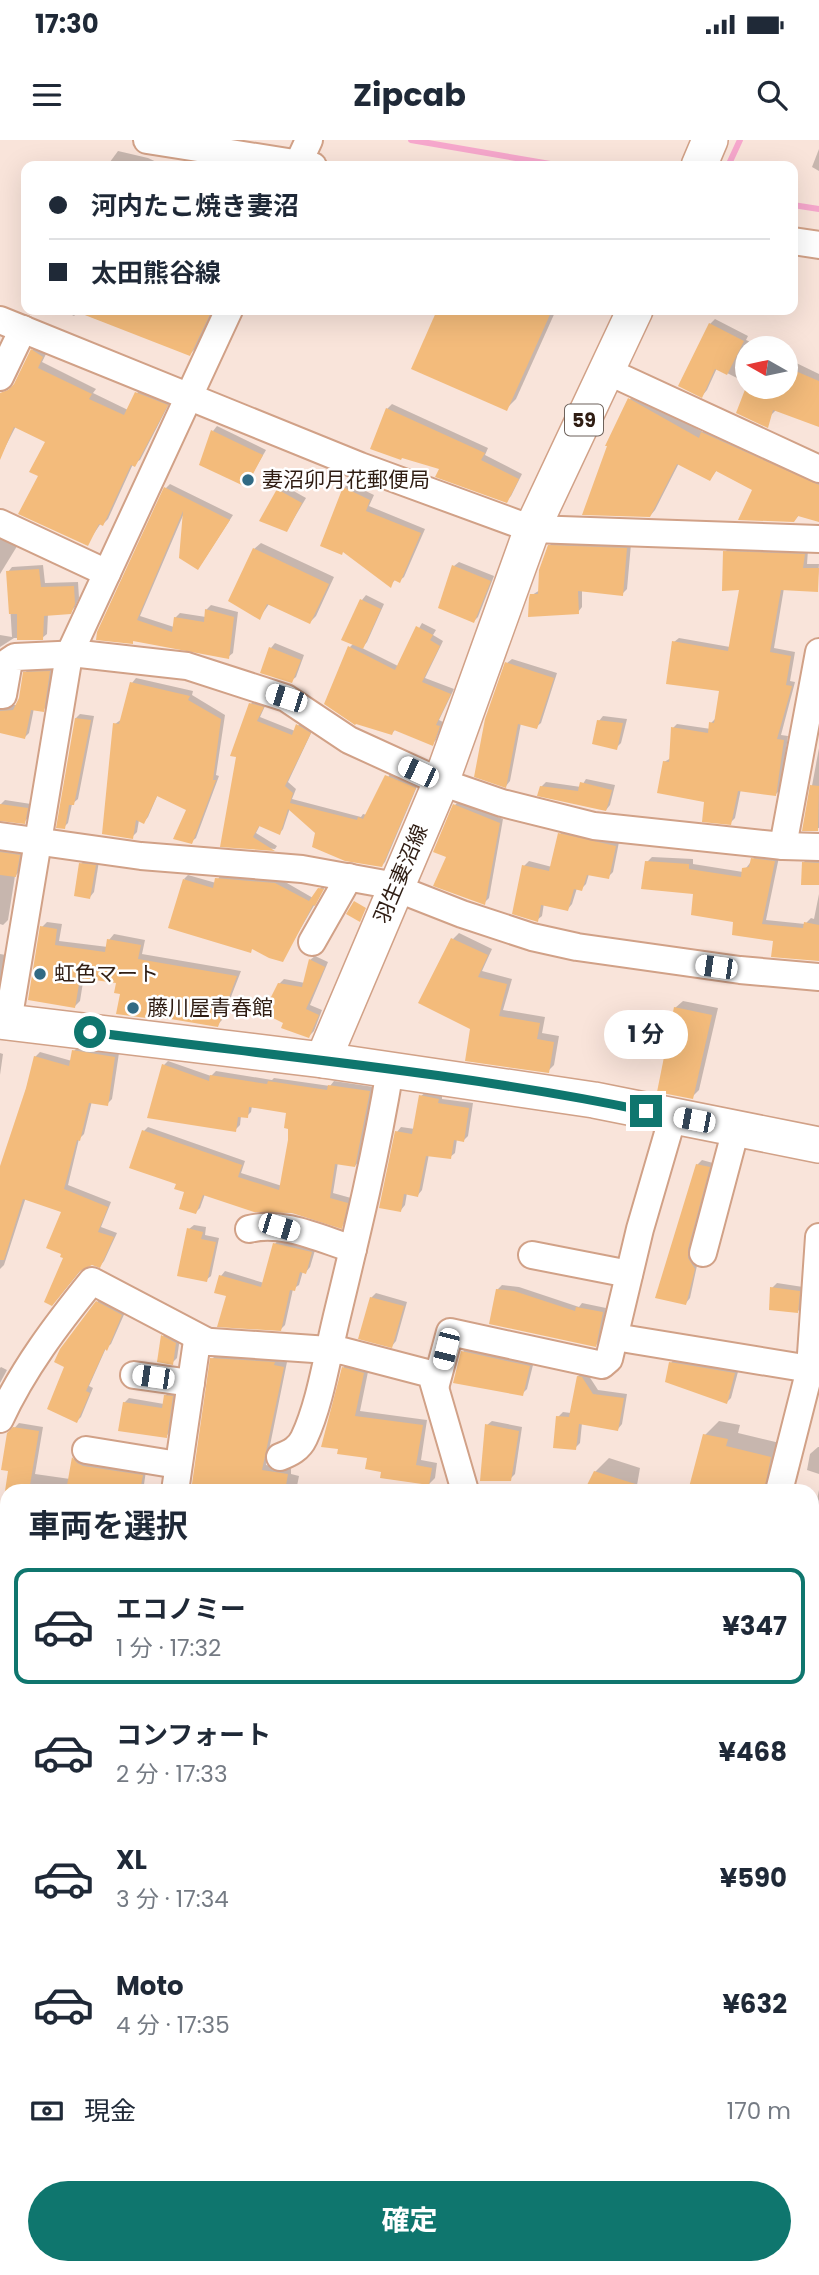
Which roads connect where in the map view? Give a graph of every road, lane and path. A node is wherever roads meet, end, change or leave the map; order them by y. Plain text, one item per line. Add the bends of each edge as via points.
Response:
1 (147, 140) edge
2 (710, 140) edge
3 (304, 159) edge
4 (701, 161) edge
5 (798, 242) edge
6 (819, 245) edge
7 (227, 315) edge
8 (633, 315) edge
9 (11, 324) edge
10 (607, 371) junction
11 (0, 377) edge
12 (190, 396) junction
13 (819, 469) edge
14 (0, 523) edge
15 (532, 530) junction
16 (819, 538) edge
17 (107, 573) junction
18 (819, 652) edge
19 (69, 655) junction
20 (0, 695) edge
21 (441, 782) junction
22 (0, 836) edge
23 (38, 843) junction
24 (783, 846) junction
25 (819, 847) edge
26 (349, 877) junction
27 (396, 886) junction
28 (312, 942) dead end
29 (819, 977) edge
30 (4, 1021) edge
31 (323, 1060) junction
32 (390, 1070) junction
33 (673, 1116) junction
34 (736, 1129) junction
35 (819, 1145) edge
36 (249, 1229) dead end
37 (819, 1237) edge
38 (353, 1249) junction
39 (702, 1253) dead end
40 (532, 1255) dead end
41 (629, 1274) junction
42 (615, 1337) junction
43 (208, 1342) junction
44 (330, 1351) junction
45 (810, 1368) junction
46 (134, 1375) dead end
47 (191, 1383) junction
48 (436, 1384) junction
49 (2, 1409) edge
50 (86, 1450) dead end
51 (280, 1457) dead end
52 (178, 1465) junction
53 (176, 1484) edge
54 (463, 1484) edge
55 (781, 1484) edge

1 - 3 street
2 - 4 main road
5 - 6 street
7 - 12 street
8 - 10 main road, 羽生妻沼線 / 59
9 - 11 street
9 - 12 street
10 - 13 street
10 - 15 main road, 羽生妻沼線 / 59
12 - 15 street
12 - 17 street
14 - 17 street
15 - 16 street
15 - 21 main road, 羽生妻沼線 / 59
17 - 19 street
18 - 24 street
19 - 20 street via 15,657 9,661
19 - 21 street via 187,666 286,698 349,740
19 - 23 street
21 - 24 street via 594,826
21 - 27 main road, 羽生妻沼線 / 59
22 - 23 street
23 - 26 street
23 - 30 street
24 - 25 street
26 - 27 street
26 - 28 street
27 - 29 street via 462,914 577,947
27 - 31 main road, 羽生妻沼線 / 59
30 - 31 main road
31 - 32 main road
32 - 33 main road
32 - 38 street
33 - 34 main road
33 - 41 street
34 - 35 main road
34 - 39 street
36 - 38 street via 279,1227
37 - 45 street
38 - 44 street
40 - 41 street
41 - 42 street
42 - 45 street
42 - 48 street via 609,1359 602,1365 450,1332
43 - 44 street
43 - 47 street via 197,1341
43 - 49 street via 92,1281 57,1323
44 - 48 street via 431,1374
44 - 51 street via 304,1440 295,1451
45 - 55 street
46 - 47 street
47 - 52 street
48 - 54 street
50 - 52 street
52 - 53 street

